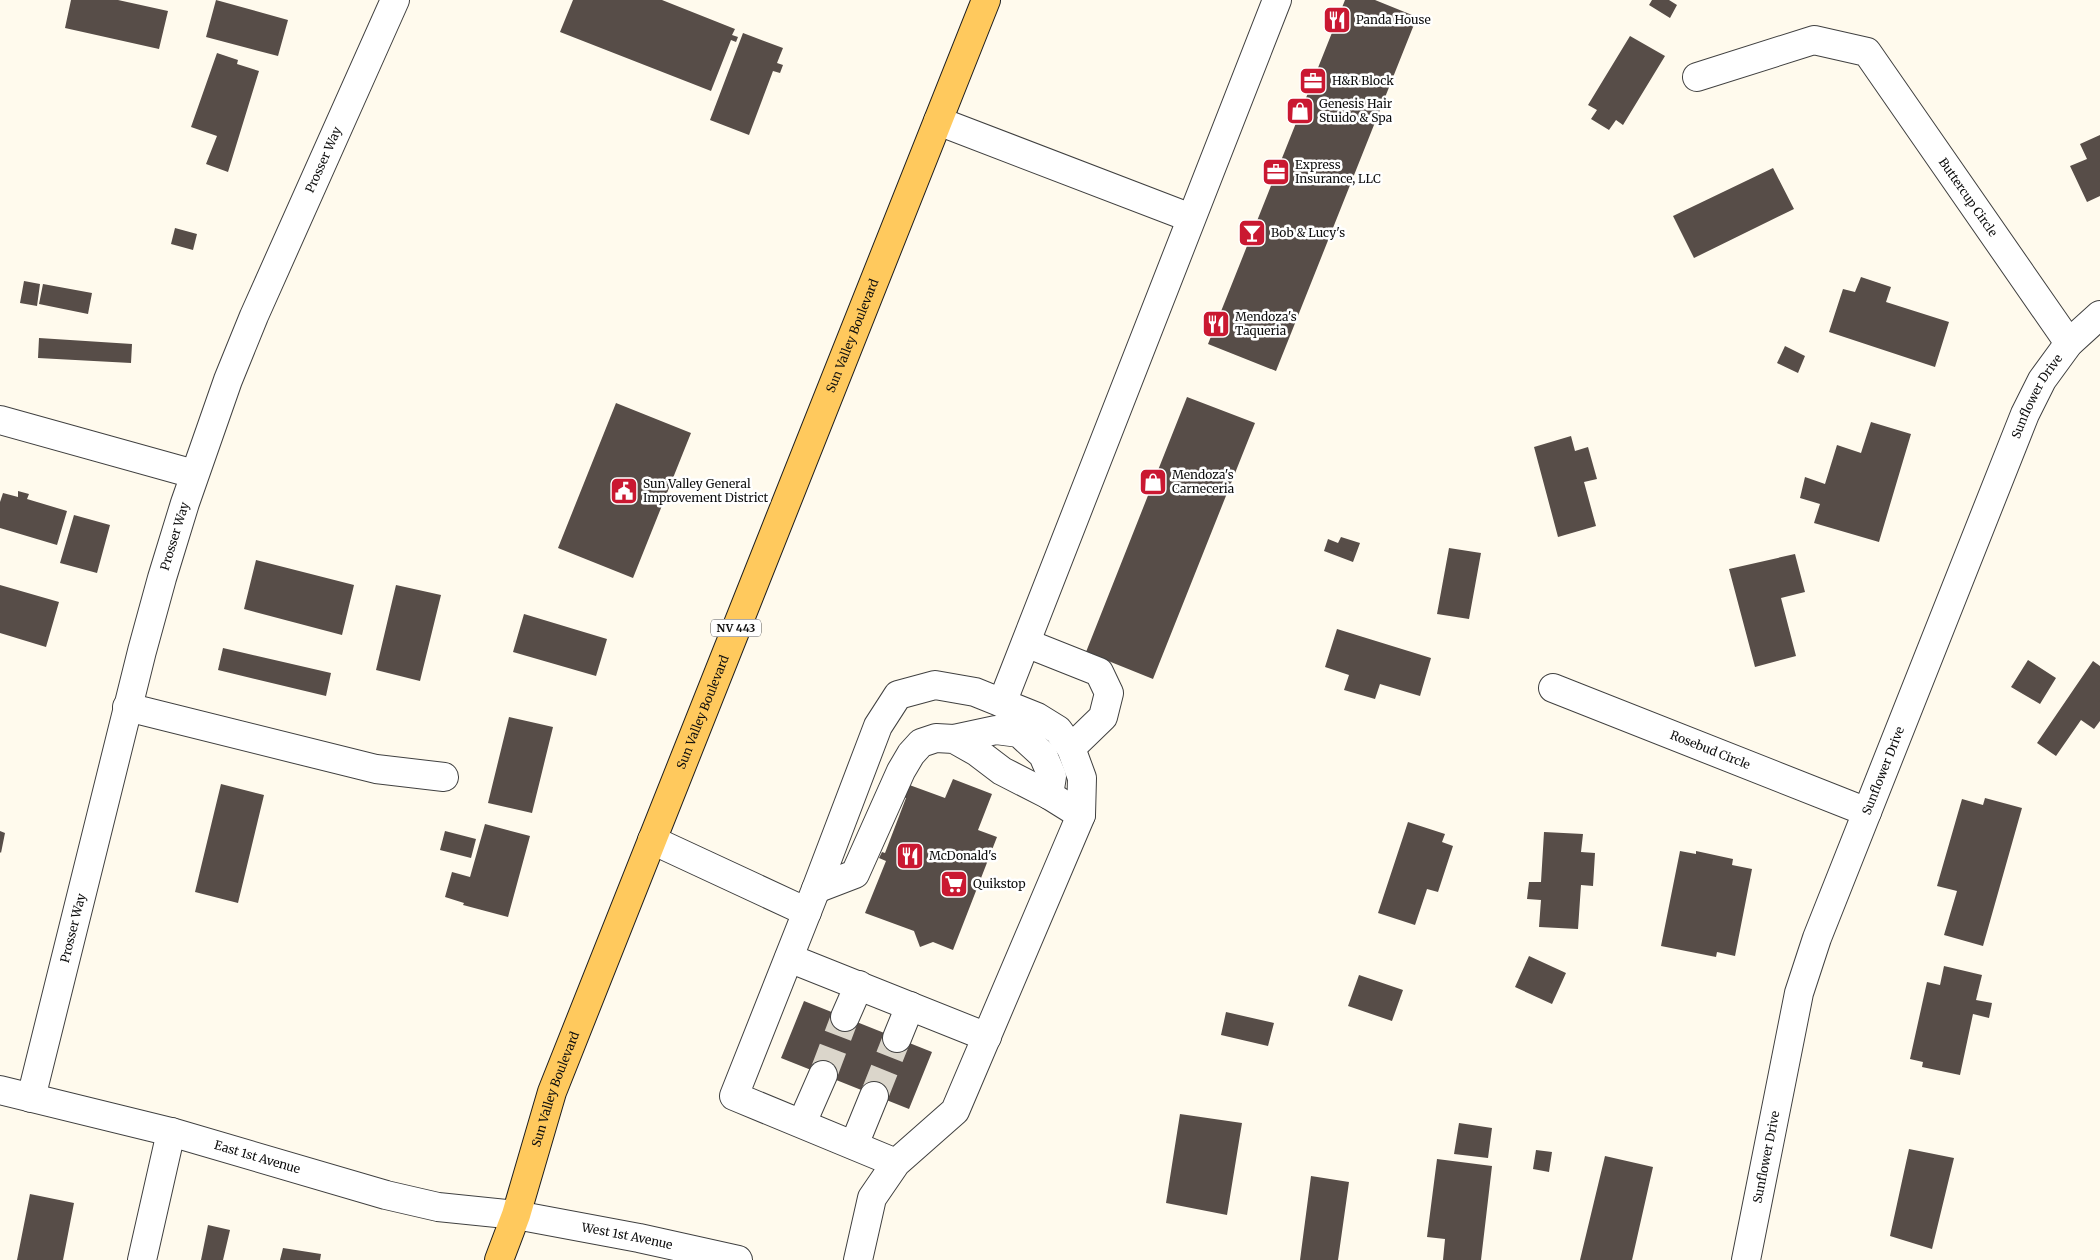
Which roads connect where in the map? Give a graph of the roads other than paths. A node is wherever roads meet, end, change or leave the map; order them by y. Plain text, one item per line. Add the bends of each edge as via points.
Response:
1 (395, 0) edge
2 (986, 0) edge
3 (1277, 0) edge
4 (1697, 77) dead end
5 (938, 120) junction
6 (1191, 218) junction
7 (2100, 315) edge
8 (2069, 343) junction
9 (0, 420) edge
10 (194, 474) junction
11 (1026, 642) junction
12 (1553, 688) dead end
13 (1002, 703) junction
14 (127, 707) junction
15 (954, 739) junction
16 (1071, 748) junction
17 (444, 777) dead end
18 (1049, 795) junction
19 (1867, 812) junction
20 (1081, 815) junction
21 (652, 840) junction
22 (812, 900) junction
23 (789, 958) junction
24 (859, 985) junction
25 (910, 1006) junction
26 (845, 1018) tunnel mouth
27 (987, 1037) junction
28 (897, 1038) tunnel mouth
29 (823, 1075) tunnel mouth
30 (0, 1090) edge
31 (874, 1096) tunnel mouth
32 (31, 1098) junction
33 (802, 1124) junction
34 (171, 1132) junction
35 (854, 1145) junction
36 (896, 1163) junction
37 (516, 1215) junction
38 (142, 1260) edge
39 (499, 1260) edge
40 (738, 1260) edge
41 (858, 1260) edge
42 (1746, 1260) edge

1 - 10 street, Prosser Way via 254,316
2 - 5 main road, Sun Valley Boulevard / NV 443
3 - 6 street
4 - 8 street, Buttercup Circle via 1814,40 1867,52
5 - 6 street
5 - 21 main road, Sun Valley Boulevard / NV 443
6 - 11 street
7 - 8 street, Sunflower Drive
8 - 19 street, Sunflower Drive via 2042,380 2025,414
9 - 10 street
10 - 14 street, Prosser Way
11 - 13 street
11 - 16 street via 1098,672 1109,693 1103,717
12 - 19 street, Rosebud Circle
13 - 16 street via 1058,730
13 - 22 street via 974,692 935,685 898,695 878,726
14 - 17 street via 376,769
14 - 32 street, Prosser Way
15 - 18 street via 1002,771
15 - 18 street via 996,730 1019,733 1043,755 1052,776
15 - 22 street via 936,738 921,743 911,754 854,874
16 - 20 street via 1082,778
18 - 20 street
19 - 42 street, Sunflower Drive via 1799,993
20 - 27 street
21 - 22 street
21 - 37 main road, Sun Valley Boulevard / NV 443 via 552,1092
22 - 23 street
23 - 24 street
23 - 33 street via 734,1096
24 - 25 street
24 - 26 street
25 - 27 street
25 - 28 street
27 - 36 street via 955,1111
29 - 33 street
30 - 32 street, East 1st Avenue
31 - 35 street
32 - 34 street, East 1st Avenue
33 - 35 street
34 - 37 street, East 1st Avenue via 386,1195 438,1206
34 - 38 street
35 - 36 street
36 - 41 street via 872,1198
37 - 39 main road, Sun Valley Boulevard / NV 443
37 - 40 street, West 1st Avenue

